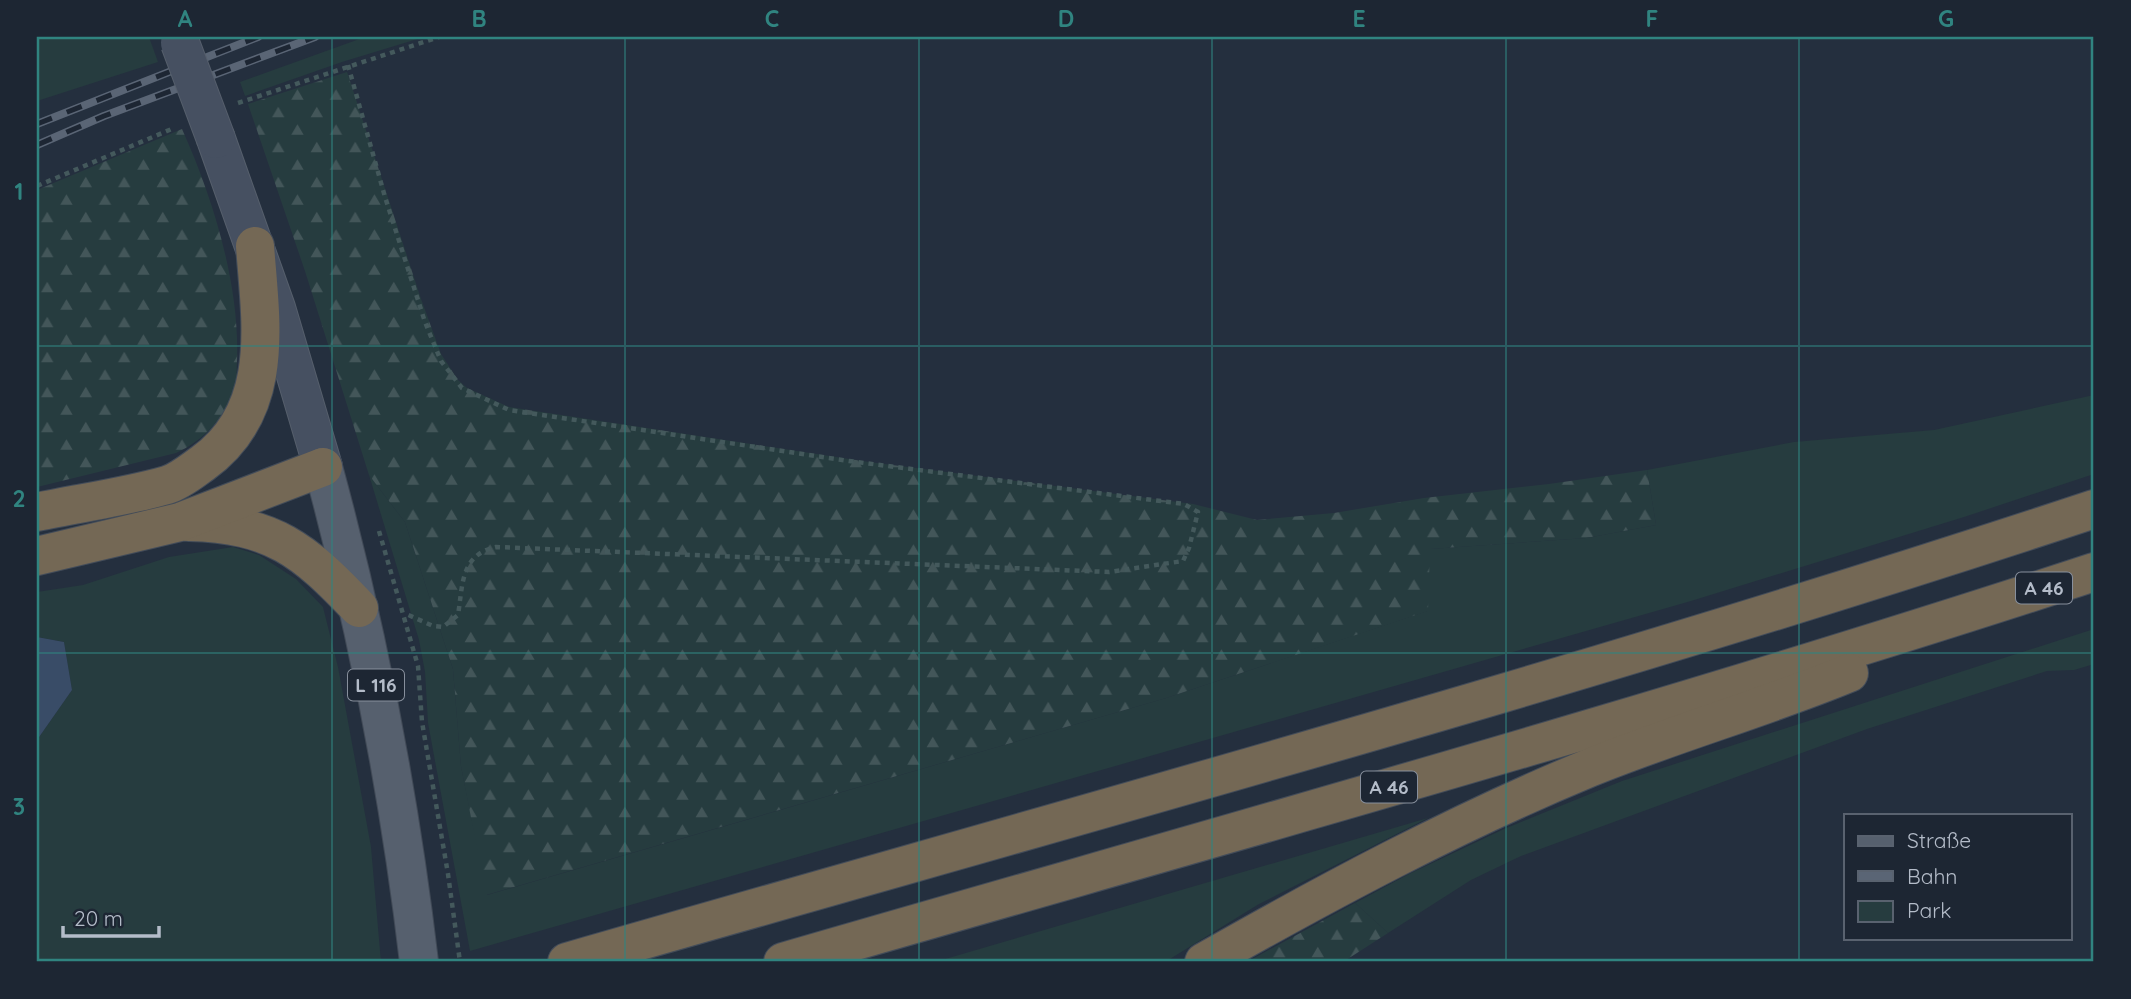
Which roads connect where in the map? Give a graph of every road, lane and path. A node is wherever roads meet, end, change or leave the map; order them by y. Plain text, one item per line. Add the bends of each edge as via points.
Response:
1 (179, 40) edge
2 (348, 65) dead end
3 (255, 247) junction
4 (323, 467) junction
5 (170, 484) junction
6 (2094, 509) edge
7 (37, 512) edge
8 (180, 522) junction
9 (37, 556) edge
10 (2094, 572) edge
11 (1993, 605) junction
12 (359, 608) junction
13 (404, 612) dead end
14 (449, 874) dead end
15 (419, 962) edge
16 (460, 962) edge
17 (567, 962) edge
18 (783, 962) edge
19 (1204, 962) edge

1 - 3 main road, L 116, bridge
2 - 13 path via 425,322 441,361 462,388 509,410 849,461 1185,504 1198,512 1184,561 1109,572 496,547 473,559 464,573 458,615 443,627
3 - 4 main road, L 116
3 - 5 highway via 260,346 250,403 239,426 218,451
4 - 5 highway
4 - 8 highway
4 - 12 main road, L 116
5 - 7 highway
6 - 17 highway via 1564,676
8 - 9 highway
8 - 12 highway via 232,525 270,535 318,566
10 - 11 highway, A 46
11 - 18 highway, A 46 via 1587,730
11 - 19 highway via 1887,658 1589,769 1457,828 1334,889
12 - 15 main road, L 116 via 384,721
14 - 16 path

